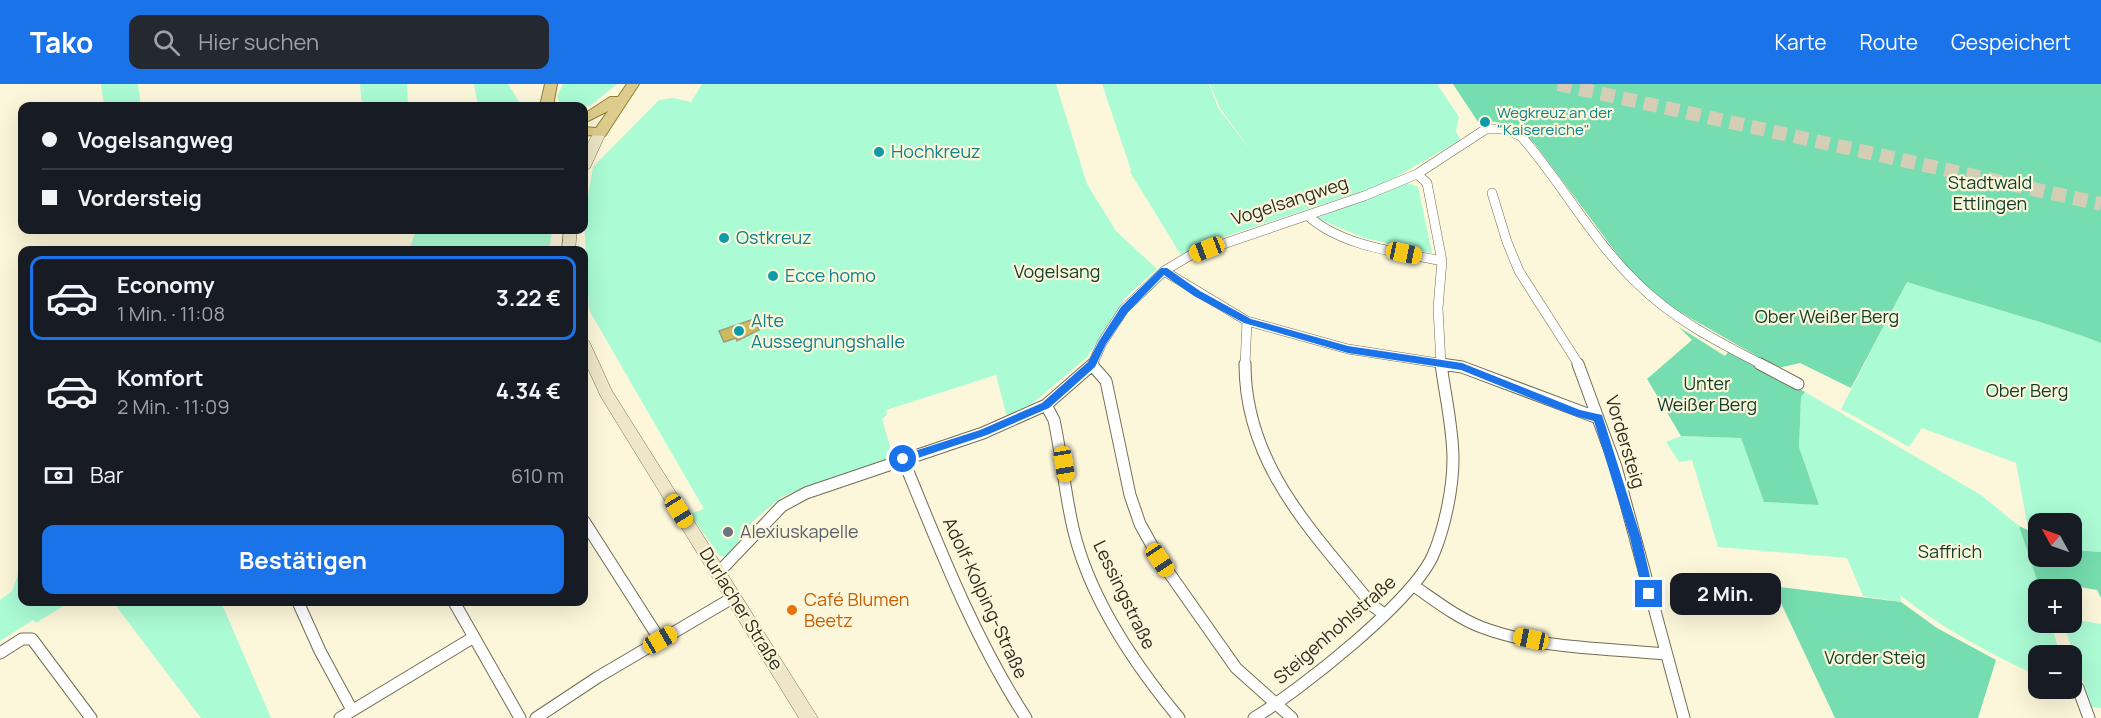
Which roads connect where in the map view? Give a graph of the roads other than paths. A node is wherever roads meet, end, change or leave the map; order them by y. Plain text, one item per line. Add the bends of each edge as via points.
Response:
1 (551, 84) edge
2 (632, 86) edge
3 (548, 102) edge
4 (588, 118) edge
5 (588, 122) edge
6 (602, 129) junction
7 (588, 131) edge
8 (588, 159) edge
9 (1417, 174) junction
10 (1492, 193) dead end
11 (1308, 216) junction
12 (1442, 261) junction
13 (1164, 271) junction
14 (1248, 321) junction
15 (588, 359) edge
16 (1441, 363) junction
17 (1092, 365) junction
18 (1798, 384) dead end
19 (1046, 405) junction
20 (1598, 418) junction
21 (903, 459) junction
22 (588, 527) edge
23 (718, 573) junction
24 (1414, 586) junction
25 (734, 597) junction
26 (300, 606) edge
27 (456, 606) edge
28 (1384, 614) junction
29 (474, 637) junction
30 (660, 640) junction
31 (0, 653) edge
32 (1665, 654) junction
33 (2082, 699) edge
34 (1277, 704) junction
35 (352, 710) junction
36 (91, 718) edge
37 (340, 718) edge
38 (520, 718) edge
39 (536, 718) edge
40 (809, 718) edge
41 (1026, 718) edge
42 (1179, 718) edge
43 (1254, 718) edge
44 (1292, 718) edge
45 (1684, 718) edge
46 (2089, 718) edge

1 - 3 main road
2 - 4 main road
2 - 6 main road
5 - 6 main road
6 - 7 main road
6 - 8 main road
9 - 11 street, Vogelsangweg
9 - 12 street, Steigenhohlstraße via 1427,183
9 - 18 street, Vogelsangweg via 1486,129 1504,129 1521,136 1622,268 1651,297 1704,333
10 - 20 street, Vordersteig via 1506,243 1587,382
11 - 12 street via 1363,243
11 - 13 street, Vogelsangweg via 1223,242
12 - 16 street, Steigenhohlstraße via 1438,308
13 - 14 street
13 - 17 street, Vogelsangweg via 1124,309
14 - 16 street via 1348,350
14 - 28 street via 1243,366 1248,411 1263,455 1299,514 1373,606
15 - 23 main road, Durlacher Straße
16 - 20 street via 1462,367
16 - 24 street, Steigenhohlstraße via 1453,459 1440,535 1434,554
17 - 19 street, Vogelsangweg
17 - 34 street via 1106,381 1130,495 1140,524 1160,560 1236,668
19 - 21 street, Vogelsangweg via 984,433
19 - 42 street, Lessingstraße via 1054,420 1074,534 1085,564 1145,677
20 - 32 street, Vordersteig via 1636,538
21 - 23 street, Vogelsangweg via 806,493 782,506
21 - 41 street, Adolf-Kolping-Straße via 948,571 1007,689
22 - 30 street
23 - 25 main road, Durlacher Straße
24 - 28 street, Steigenhohlstraße
24 - 32 street via 1460,618 1497,632
25 - 30 street
25 - 40 main road, Durlacher Straße
26 - 35 street
27 - 29 street
28 - 34 street, Steigenhohlstraße
29 - 35 street
29 - 38 street
30 - 39 street
31 - 36 street via 22,639 32,639
32 - 45 street, Vordersteig
33 - 46 street
34 - 43 street, Steigenhohlstraße
34 - 44 street
35 - 37 street

